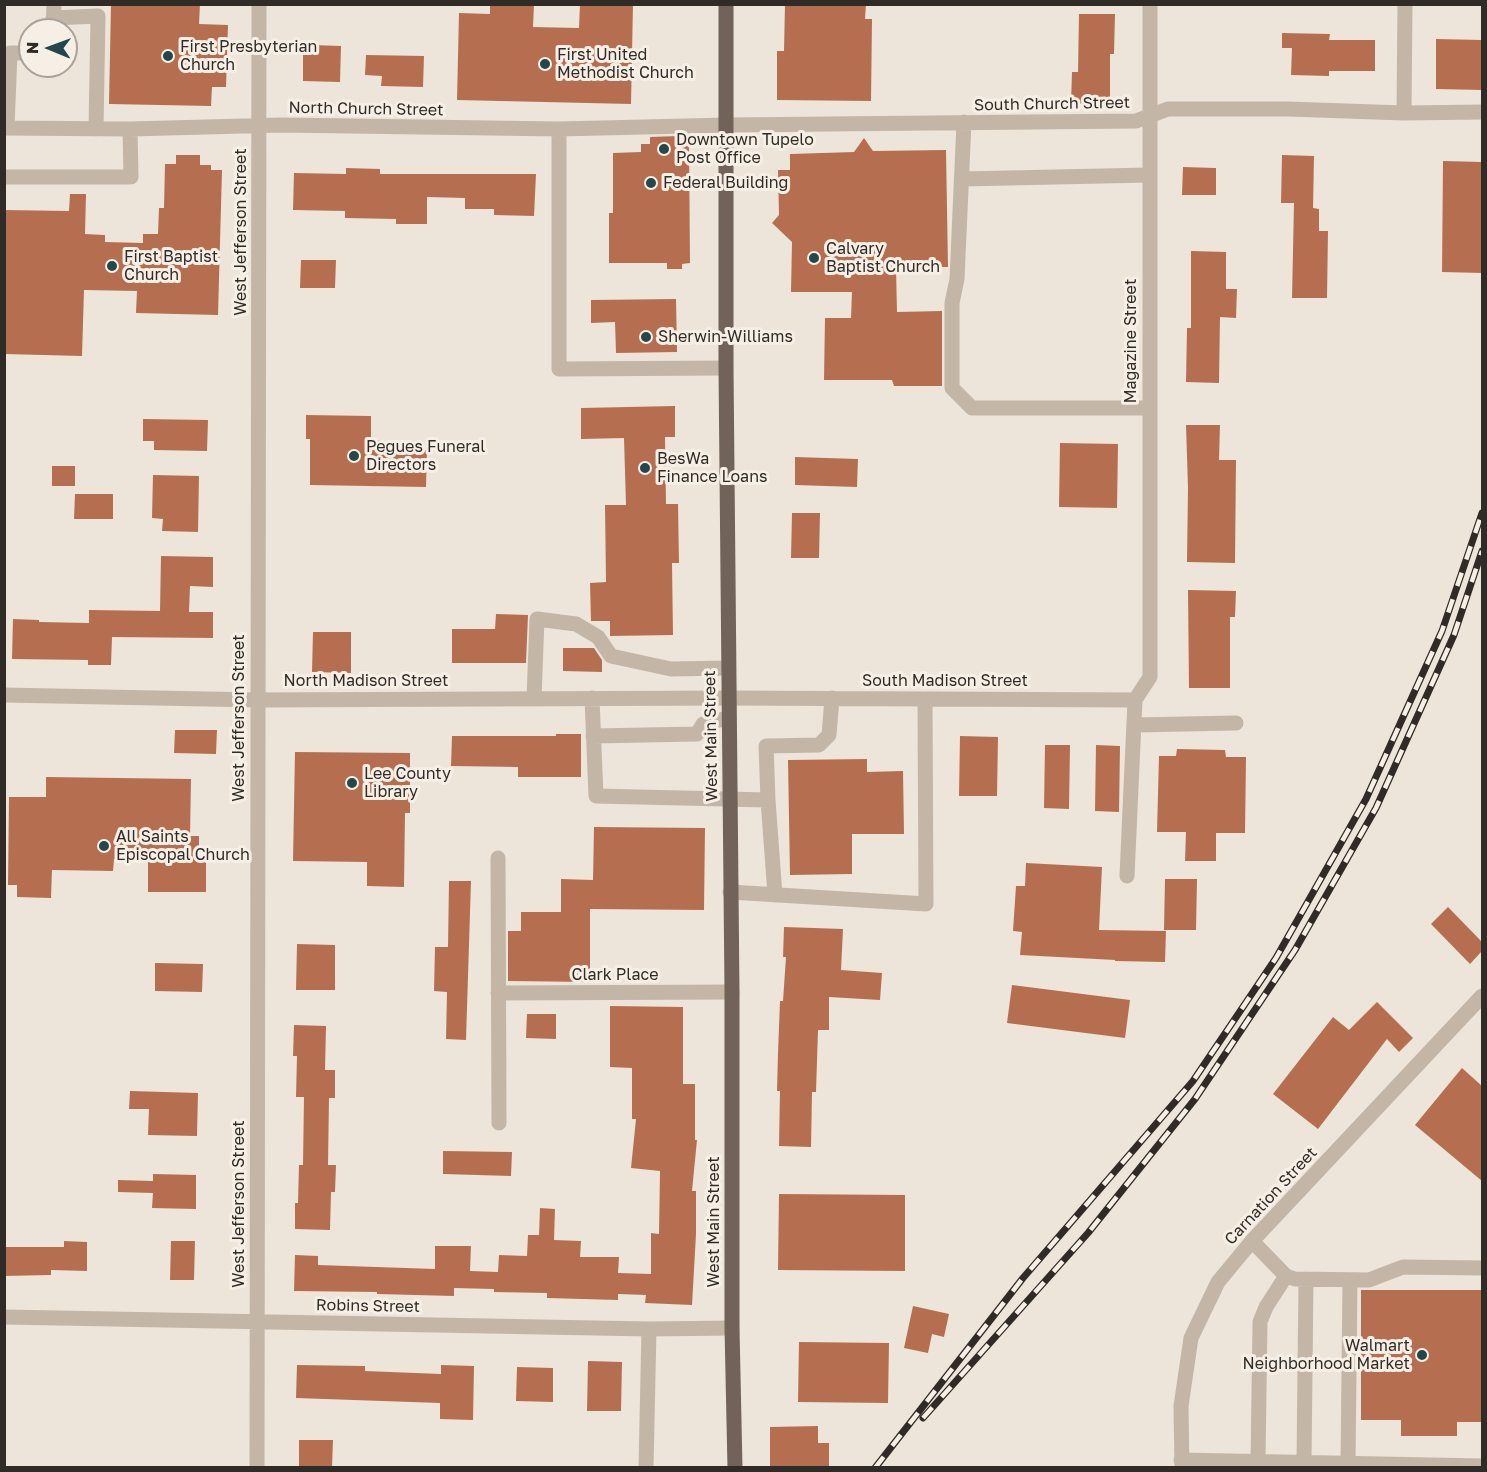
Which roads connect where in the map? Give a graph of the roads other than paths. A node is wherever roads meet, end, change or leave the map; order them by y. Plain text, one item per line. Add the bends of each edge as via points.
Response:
1 (259, 4) edge
2 (726, 4) edge
3 (1150, 4) edge
4 (1405, 4) edge
5 (53, 17) edge
6 (18, 53) edge
7 (1482, 112) edge
8 (1404, 113) junction
9 (1150, 116) junction
10 (964, 122) junction
11 (727, 125) junction
12 (259, 126) junction
13 (6, 128) edge
14 (96, 129) junction
15 (130, 129) junction
16 (559, 129) junction
17 (1149, 175) junction
18 (4, 177) edge
19 (962, 179) junction
20 (726, 369) junction
21 (1149, 408) junction
22 (728, 668) junction
23 (4, 695) edge
24 (592, 698) junction
25 (728, 698) junction
26 (832, 698) junction
27 (534, 699) junction
28 (926, 699) junction
29 (256, 700) junction
30 (1135, 700) junction
31 (728, 718) junction
32 (1236, 723) dead end
33 (1134, 725) junction
34 (593, 736) junction
35 (729, 799) junction
36 (768, 800) junction
37 (498, 858) dead end
38 (1127, 876) dead end
39 (730, 892) junction
40 (775, 895) junction
41 (732, 992) junction
42 (498, 993) junction
43 (1482, 996) edge
44 (499, 1123) dead end
45 (1252, 1241) junction
46 (1482, 1268) edge
47 (1286, 1276) junction
48 (1306, 1279) junction
49 (1350, 1280) junction
50 (4, 1317) edge
51 (257, 1322) junction
52 (732, 1328) junction
53 (649, 1329) junction
54 (1258, 1461) junction
55 (1304, 1462) junction
56 (1181, 1464) edge
57 (1357, 1464) edge
58 (1412, 1466) edge
59 (1464, 1466) edge
60 (1482, 1466) edge
61 (257, 1467) edge
62 (646, 1467) edge
63 (735, 1467) edge

1 - 12 street, West Jefferson Street
2 - 11 main road, West Main Street
3 - 9 street, Magazine Street
4 - 8 street
5 - 14 street via 98,16
6 - 13 street via 10,53
7 - 8 street, South Church Street
8 - 9 street, South Church Street via 1168,109
9 - 10 street, South Church Street via 1136,121
9 - 17 street, Magazine Street
10 - 11 street, South Church Street
10 - 19 street
11 - 16 street, North Church Street
11 - 20 main road, West Main Street
12 - 15 street, North Church Street
12 - 16 street, North Church Street
12 - 29 street, West Jefferson Street
13 - 14 street, North Church Street
14 - 15 street, North Church Street
15 - 18 street via 131,177
16 - 20 street via 559,369
17 - 19 street
17 - 21 street, Magazine Street
19 - 21 street via 957,279 952,303 952,388 972,408
20 - 22 main road, West Main Street
21 - 30 street, Magazine Street via 1150,677
22 - 25 main road, West Main Street
22 - 27 street via 671,669 611,656 598,637 576,624 537,619
23 - 29 street, North Madison Street
24 - 25 street, North Madison Street
24 - 27 street, North Madison Street
24 - 34 street
25 - 26 street, South Madison Street
25 - 31 main road, West Main Street
26 - 28 street, South Madison Street
26 - 36 street via 829,735 819,746 766,746
27 - 29 street, North Madison Street
28 - 30 street, South Madison Street
28 - 40 street via 926,904
29 - 51 street, West Jefferson Street
30 - 33 street
31 - 34 street via 703,724 697,734
31 - 35 main road, West Main Street
32 - 33 street
33 - 38 street
34 - 35 street via 596,796
35 - 36 street
35 - 39 main road, West Main Street
36 - 40 street
37 - 42 street
39 - 40 street
39 - 41 main road, West Main Street
41 - 42 street, Clark Place
41 - 52 main road, West Main Street
42 - 44 street
43 - 45 street, Carnation Street
45 - 47 street
45 - 56 street, Carnation Street via 1218,1282 1191,1338 1181,1406
46 - 49 street via 1403,1267 1369,1280
47 - 48 street
47 - 54 street via 1260,1322
48 - 49 street
48 - 55 street
49 - 57 street
50 - 51 street, Robins Street
51 - 53 street, Robins Street
51 - 61 street, West Jefferson Street
52 - 53 street, Robins Street
52 - 63 main road, West Main Street
53 - 62 street
54 - 55 street
54 - 56 street
55 - 57 street
57 - 58 street
58 - 59 street
59 - 60 street

